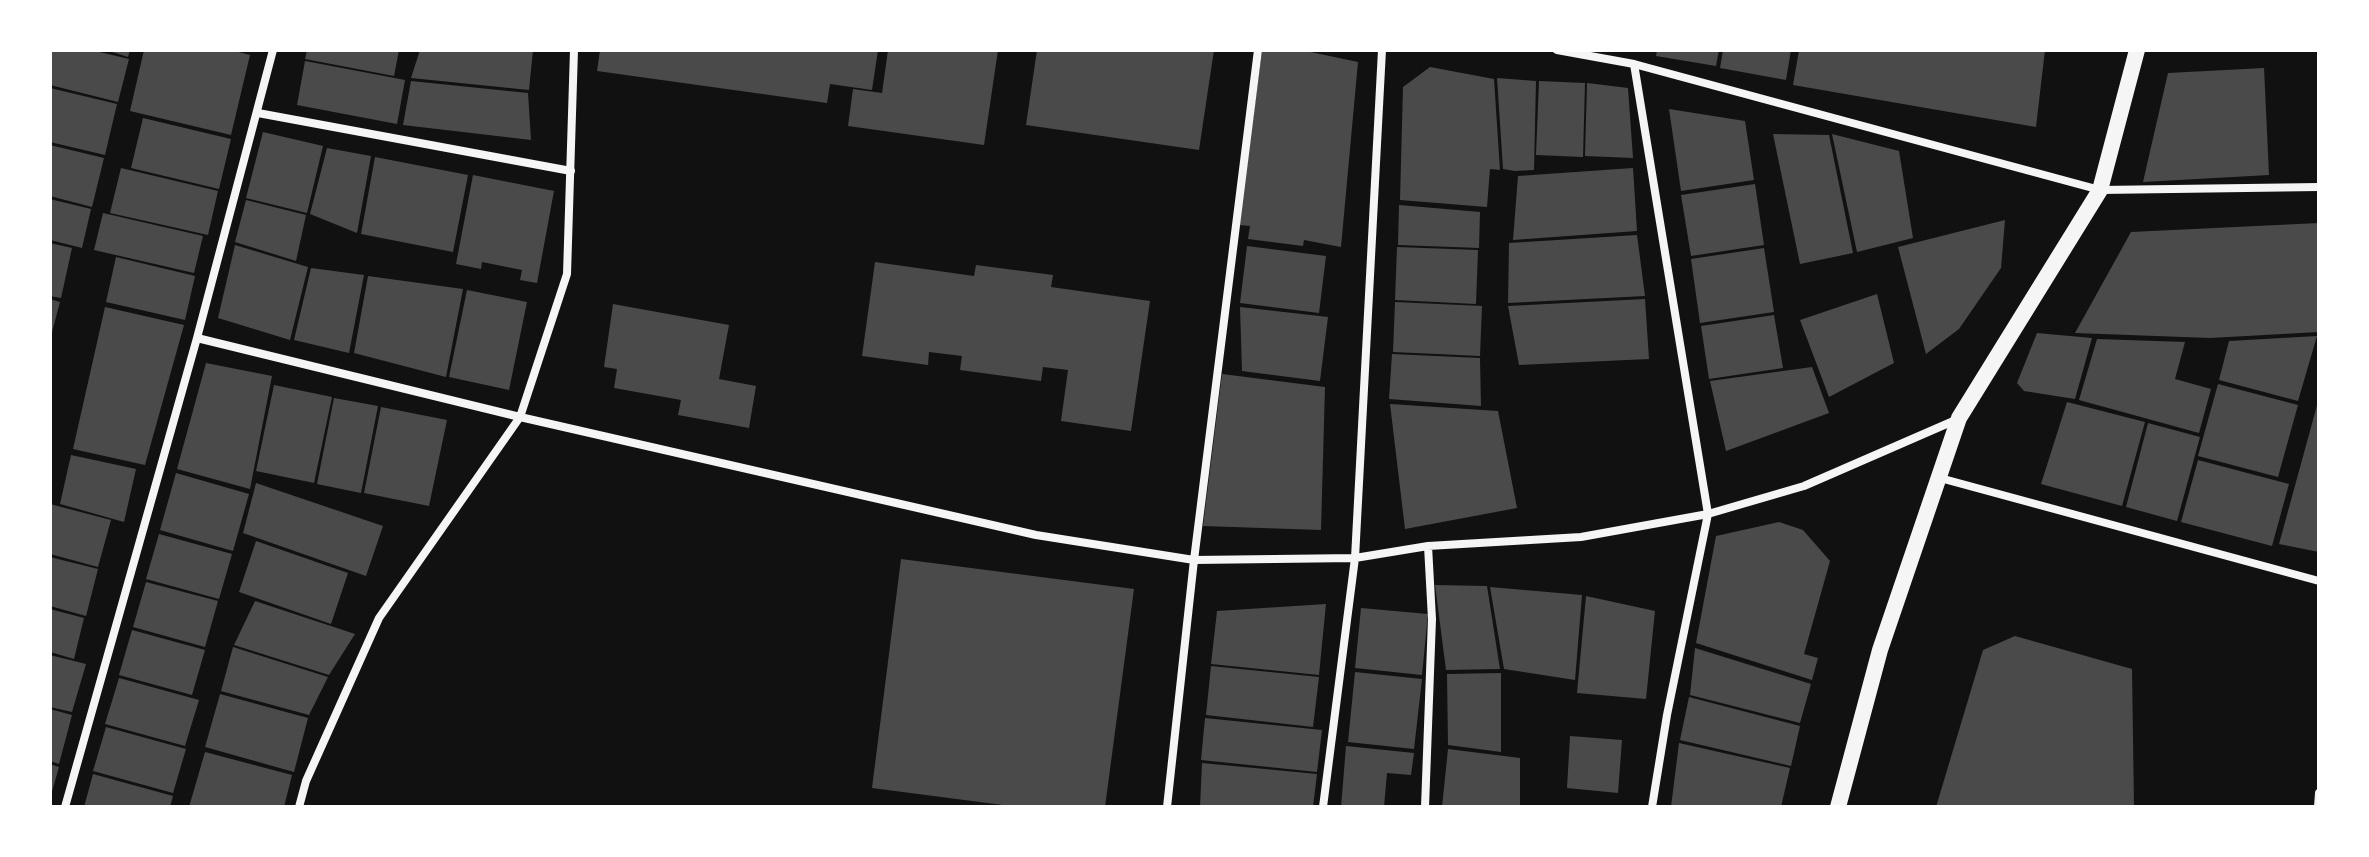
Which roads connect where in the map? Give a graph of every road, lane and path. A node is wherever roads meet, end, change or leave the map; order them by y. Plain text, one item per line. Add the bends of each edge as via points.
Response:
1 (273, 50) edge
2 (574, 50) edge
3 (1258, 50) edge
4 (1382, 50) edge
5 (1557, 50) edge
6 (2137, 50) edge
7 (1634, 64) junction
8 (258, 113) junction
9 (571, 171) junction
10 (2319, 187) edge
11 (2100, 190) junction
12 (197, 338) junction
13 (520, 417) junction
14 (1959, 418) junction
15 (1940, 478) junction
16 (1708, 514) junction
17 (1428, 546) junction
18 (1355, 558) junction
19 (1194, 560) junction
20 (2319, 581) edge
21 (2319, 793) edge
22 (65, 807) edge
23 (299, 807) edge
24 (1167, 807) edge
25 (1323, 807) edge
26 (1425, 807) edge
27 (1652, 807) edge
28 (1838, 807) edge
29 (2318, 807) edge

1 - 8 street
2 - 9 street
3 - 19 street
4 - 18 street
5 - 7 street
6 - 11 main road
7 - 11 street
7 - 16 street
8 - 9 street
8 - 12 street
9 - 13 street via 567,274
10 - 11 street
11 - 14 main road
12 - 13 street
12 - 22 street
13 - 19 street via 1036,535
13 - 23 street via 379,618
14 - 15 main road
14 - 16 street via 1804,486
15 - 20 street
15 - 28 main road via 1880,650
16 - 17 street via 1581,537
16 - 27 street
17 - 18 street
17 - 26 street via 1432,619
18 - 19 street
18 - 25 street
19 - 24 street
21 - 29 street

